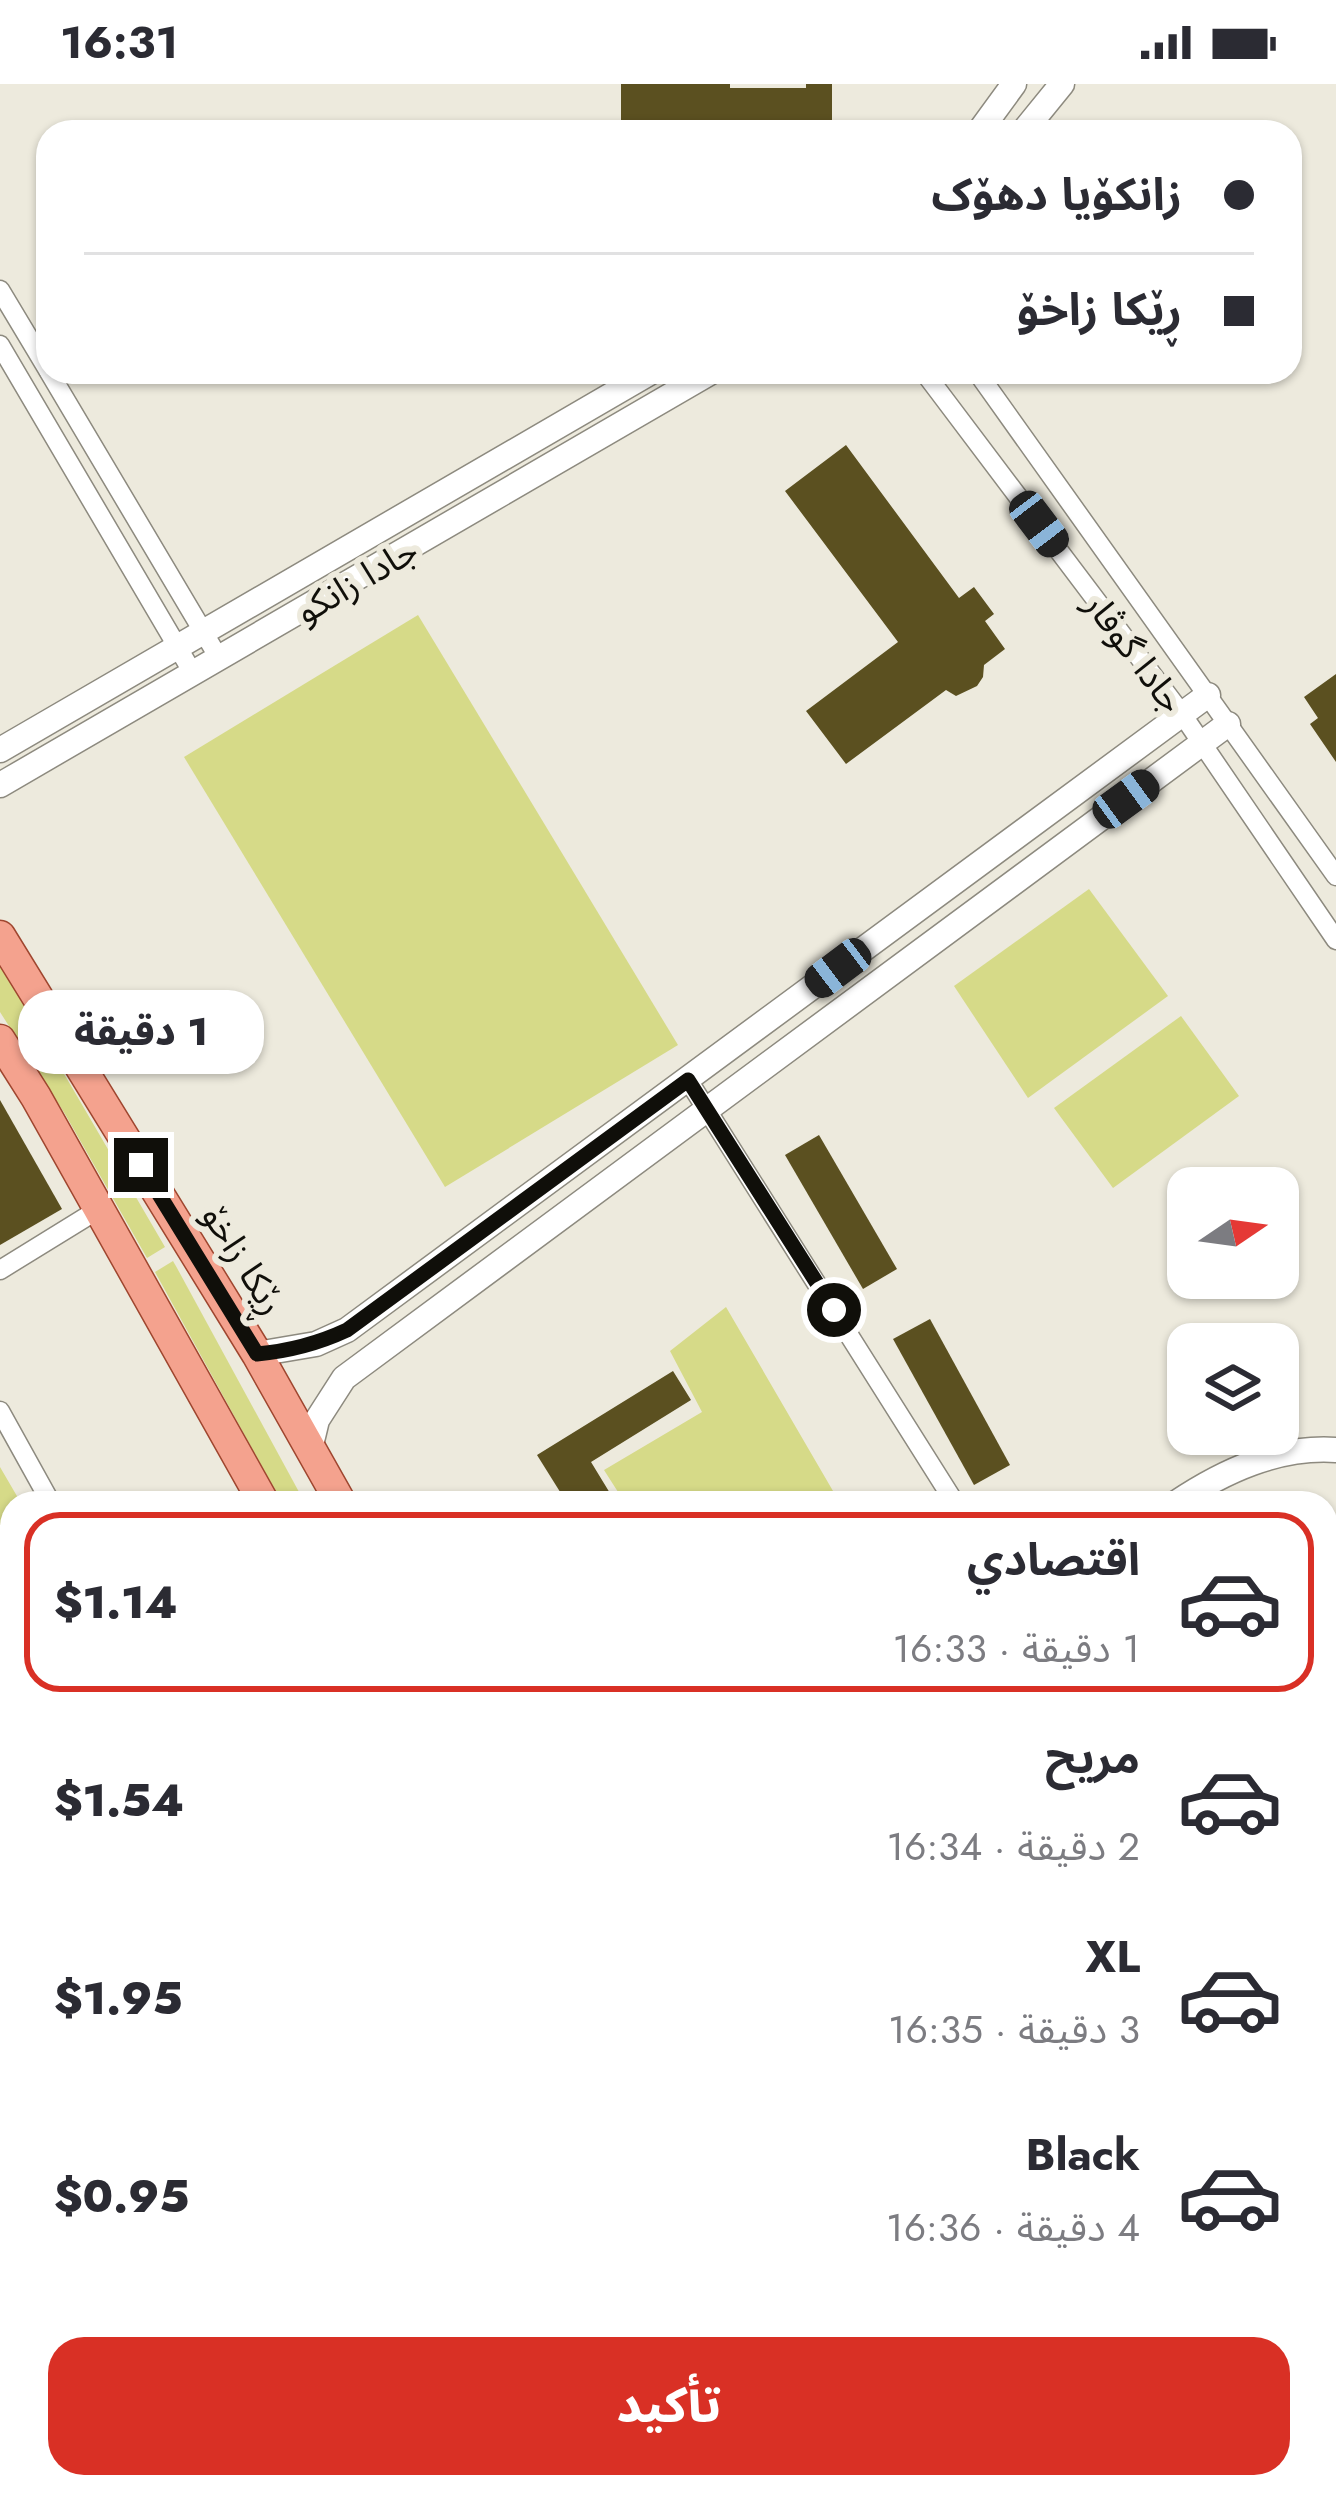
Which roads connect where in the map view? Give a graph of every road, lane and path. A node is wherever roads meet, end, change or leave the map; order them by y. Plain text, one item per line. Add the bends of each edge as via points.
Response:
1 (1014, 84) edge
2 (1062, 84) edge
3 (988, 120) edge
4 (1033, 120) edge
5 (0, 290) edge
6 (0, 345) edge
7 (36, 350) edge
8 (57, 384) edge
9 (630, 384) edge
10 (691, 384) edge
11 (933, 384) edge
12 (985, 384) edge
13 (203, 628) junction
14 (177, 644) junction
15 (220, 660) junction
16 (194, 675) junction
17 (1208, 695) junction
18 (1182, 714) junction
19 (1228, 724) junction
20 (1202, 743) junction
21 (0, 749) edge
22 (0, 785) edge
23 (1336, 876) edge
24 (0, 936) edge
25 (1336, 940) edge
26 (0, 1040) edge
27 (688, 1080) junction
28 (706, 1108) junction
29 (99, 1209) junction
30 (0, 1270) edge
31 (347, 1330) junction
32 (257, 1354) junction
33 (370, 1358) junction
34 (0, 1412) edge
35 (311, 1445) junction
36 (1336, 1450) edge
37 (44, 1491) edge
38 (256, 1491) edge
39 (335, 1491) edge
40 (947, 1491) edge
41 (1196, 1491) edge

1 - 3 street
2 - 4 street
5 - 7 street
6 - 14 street
8 - 13 street
9 - 13 street, جادا زانکو
10 - 15 street, جادا زانکو
11 - 18 street, جادا گوڤار
12 - 17 street, جادا گوڤار
13 - 14 street, جادا زانکو
13 - 15 street
14 - 16 street
14 - 21 street, جادا زانکو
15 - 16 street, جادا زانکو
16 - 22 street, جادا زانکو
17 - 18 street
17 - 19 street, جادا گوڤار
18 - 20 street, جادا گوڤار
18 - 27 street
19 - 20 street
19 - 23 street, جادا گوڤار
20 - 25 street, جادا گوڤار
20 - 28 street
24 - 32 main road, ڕێکا زاخۆ
26 - 29 main road
27 - 28 street
27 - 31 street
28 - 33 street
28 - 40 street
29 - 30 street
29 - 38 main road
31 - 32 street
31 - 33 street
32 - 35 main road, ڕێکا زاخۆ
33 - 35 street via 328,1398
34 - 37 street
35 - 39 main road, ڕێکا زاخۆ
36 - 41 street via 1257,1461

